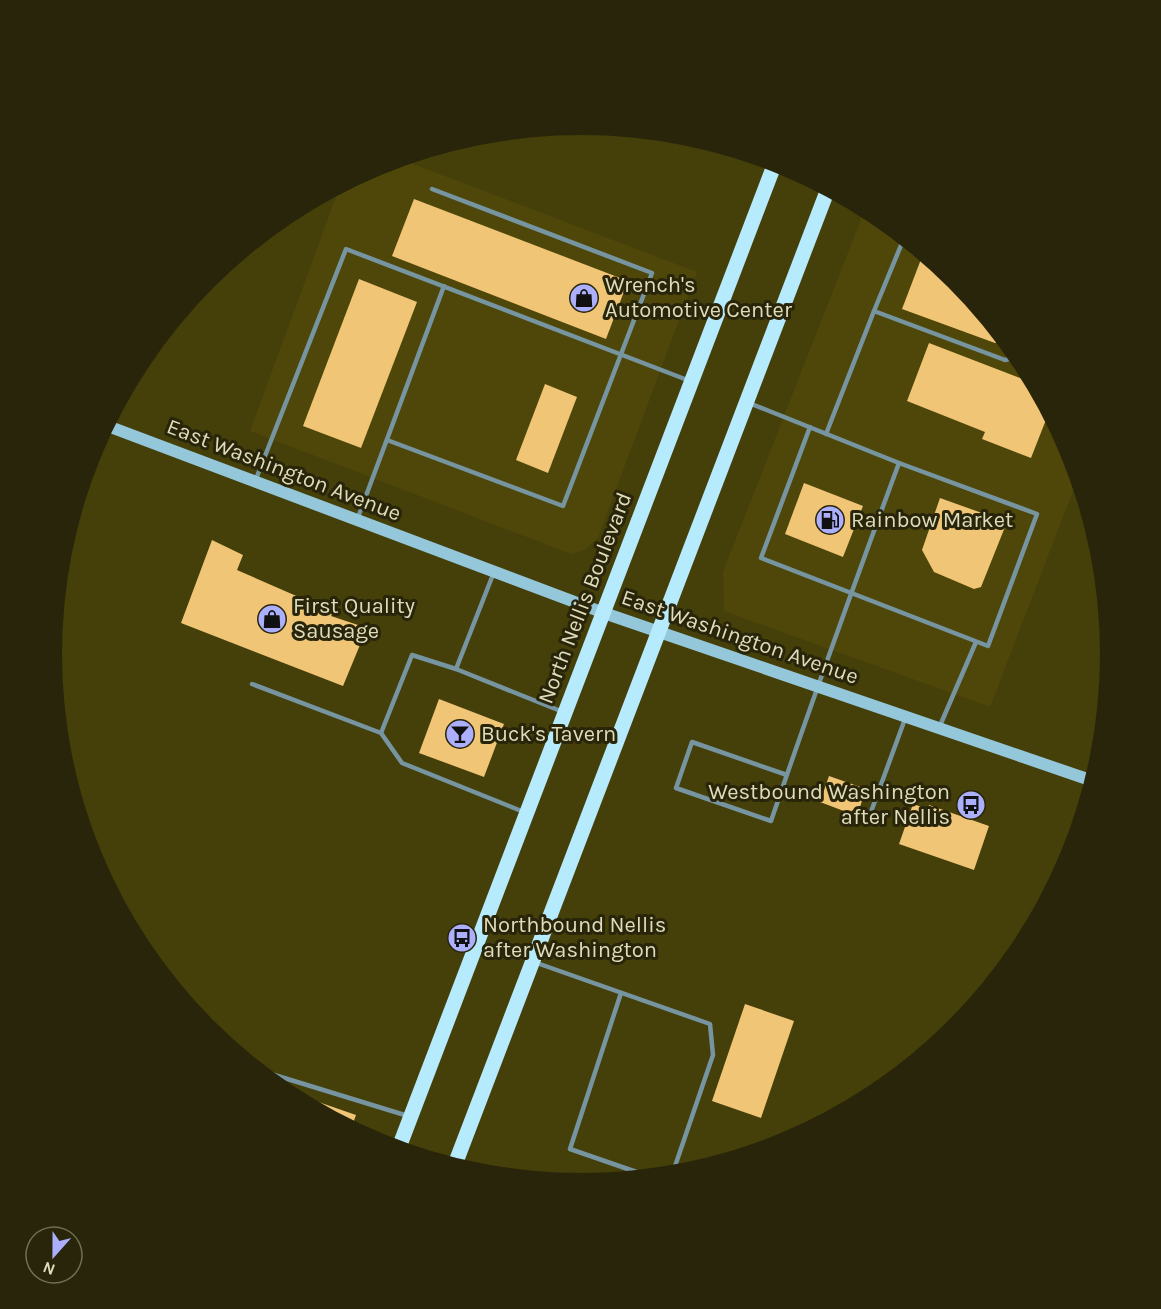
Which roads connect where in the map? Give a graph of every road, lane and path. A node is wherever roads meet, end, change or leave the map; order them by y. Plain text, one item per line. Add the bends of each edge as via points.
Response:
1 (772, 173) edge
2 (432, 189) dead end
3 (825, 197) edge
4 (901, 247) edge
5 (444, 286) junction
6 (874, 311) junction
7 (621, 353) junction
8 (1007, 359) edge
9 (692, 382) junction
10 (746, 402) junction
11 (810, 427) junction
12 (113, 429) edge
13 (826, 434) junction
14 (387, 440) junction
15 (899, 463) junction
16 (255, 482) junction
17 (357, 520) junction
18 (494, 571) junction
19 (851, 593) junction
20 (604, 613) junction
21 (659, 632) junction
22 (976, 642) junction
23 (456, 669) junction
24 (252, 684) dead end
25 (817, 686) junction
26 (566, 713) junction
27 (906, 717) junction
28 (939, 728) junction
29 (381, 733) junction
30 (787, 775) junction
31 (1085, 778) edge
32 (527, 813) junction
33 (868, 820) dead end
34 (532, 962) junction
35 (621, 993) junction
36 (279, 1076) edge
37 (411, 1116) junction
38 (401, 1141) edge
39 (457, 1159) edge
40 (675, 1165) edge
41 (632, 1170) edge

1 - 9 main road, North Nellis Boulevard
2 - 7 lane via 652,273
3 - 10 main road
4 - 6 lane
5 - 7 lane
5 - 14 lane
5 - 16 lane via 346,249
6 - 8 lane
6 - 13 lane
7 - 9 lane
7 - 14 lane via 563,506
9 - 20 main road, North Nellis Boulevard
10 - 11 lane
10 - 21 main road
11 - 13 lane
11 - 19 lane via 761,558
12 - 16 main road, East Washington Avenue
13 - 15 lane
14 - 17 lane
15 - 19 lane
15 - 22 lane via 1037,514 988,646
16 - 17 main road, East Washington Avenue
17 - 18 main road, East Washington Avenue
18 - 20 main road, East Washington Avenue
18 - 23 lane
19 - 22 lane
19 - 25 lane
20 - 21 main road, East Washington Avenue
20 - 26 main road, North Nellis Boulevard
21 - 25 main road, East Washington Avenue
21 - 34 main road
22 - 28 lane
23 - 26 lane
23 - 29 lane via 412,655
24 - 29 lane
25 - 27 main road, East Washington Avenue
25 - 30 lane
26 - 32 main road, North Nellis Boulevard
27 - 28 main road, East Washington Avenue
27 - 33 lane
28 - 31 main road, East Washington Avenue
29 - 32 lane via 402,763
30 - 30 lane via 771,821 676,788 693,742
32 - 37 main road, North Nellis Boulevard
34 - 35 lane
34 - 39 main road
35 - 40 lane via 710,1024 713,1055
35 - 41 lane via 570,1149
36 - 37 lane
37 - 38 main road, North Nellis Boulevard

